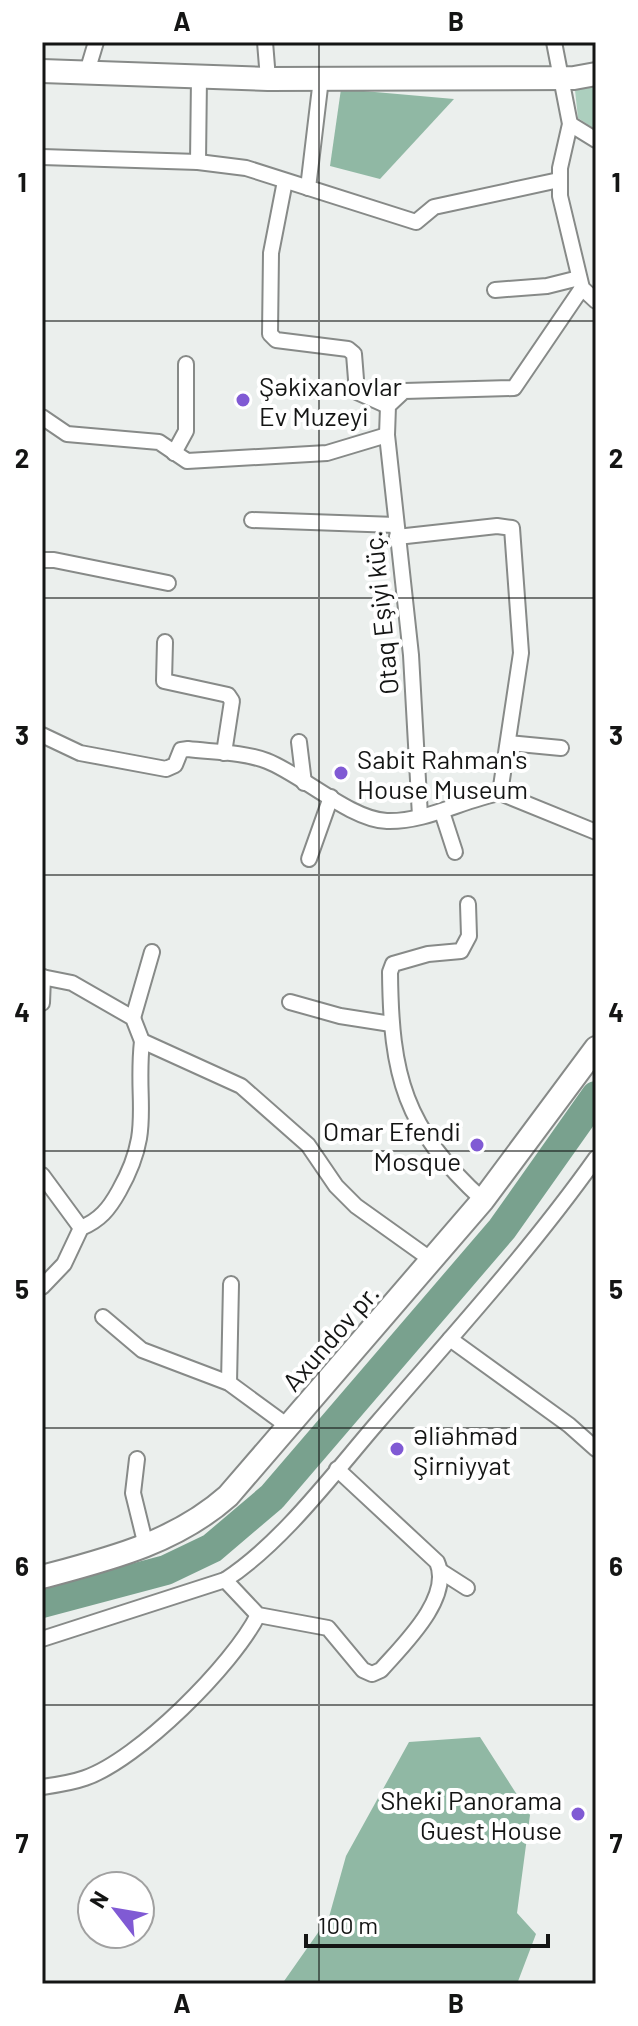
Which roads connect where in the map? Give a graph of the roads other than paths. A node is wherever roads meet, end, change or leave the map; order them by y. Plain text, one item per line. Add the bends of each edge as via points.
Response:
1 (96, 42) edge
2 (265, 42) edge
3 (554, 42) edge
4 (42, 71) edge
5 (87, 72) junction
6 (596, 74) edge
7 (560, 76) junction
8 (199, 77) junction
9 (268, 79) junction
10 (321, 79) junction
11 (570, 124) junction
12 (596, 140) edge
13 (42, 157) edge
14 (198, 162) junction
15 (559, 180) junction
16 (285, 181) junction
17 (308, 188) junction
18 (580, 283) junction
19 (495, 290) dead end
20 (596, 301) edge
21 (186, 364) dead end
22 (388, 406) junction
23 (42, 417) edge
24 (387, 435) junction
25 (174, 453) junction
26 (252, 520) dead end
27 (396, 531) junction
28 (42, 560) edge
29 (168, 583) dead end
30 (165, 642) dead end
31 (42, 735) edge
32 (299, 742) dead end
33 (508, 743) junction
34 (561, 748) dead end
35 (224, 753) junction
36 (304, 783) junction
37 (500, 793) junction
38 (331, 797) junction
39 (442, 812) junction
40 (420, 816) junction
41 (596, 832) edge
42 (455, 852) dead end
43 (309, 859) dead end
44 (468, 904) dead end
45 (152, 952) dead end
46 (42, 977) edge
47 (290, 1002) dead end
48 (42, 1003) edge
49 (133, 1018) junction
50 (391, 1024) junction
51 (142, 1041) junction
52 (596, 1048) edge
53 (596, 1158) edge
54 (42, 1175) edge
55 (483, 1200) junction
56 (81, 1228) junction
57 (433, 1261) junction
58 (231, 1284) dead end
59 (42, 1287) edge
60 (103, 1317) dead end
61 (450, 1339) junction
62 (229, 1383) junction
63 (289, 1427) junction
64 (596, 1449) edge
65 (137, 1459) dead end
66 (337, 1469) junction
67 (146, 1546) junction
68 (442, 1572) junction
69 (42, 1577) edge
70 (225, 1580) junction
71 (467, 1588) dead end
72 (258, 1615) junction
73 (42, 1639) edge
74 (42, 1787) edge

1 - 5 street
2 - 9 street
3 - 7 street
4 - 5 street
5 - 8 street
6 - 7 street
7 - 10 street
7 - 11 street
8 - 9 street
8 - 14 street
9 - 10 street
10 - 17 street
11 - 12 street
11 - 15 street
13 - 14 street
14 - 16 street via 246,168
15 - 17 street via 434,207 416,222
15 - 18 street
16 - 17 street
16 - 22 street via 271,253 270,334 276,340 348,349 354,354 357,392
18 - 19 street
18 - 20 street
18 - 22 street via 514,388 404,391
21 - 25 street via 186,431
22 - 24 street, Otaq Eşiyi küç.
23 - 25 street via 67,434 159,442
24 - 25 street via 294,457 187,461
24 - 27 street, Otaq Eşiyi küç.
26 - 27 street
27 - 33 street via 512,528 521,653
27 - 40 street, Otaq Eşiyi küç. via 411,655
28 - 29 street
30 - 35 street via 164,681 228,695 232,701
31 - 35 street via 80,753 166,769 175,765 181,750
32 - 36 street
33 - 34 street
33 - 37 street
35 - 36 street via 268,762
36 - 38 street
37 - 39 street
37 - 41 street
38 - 40 street via 378,821
38 - 43 street
39 - 40 street
39 - 42 street
44 - 50 street via 469,936 461,951 393,964
45 - 49 street
46 - 48 street
46 - 49 street via 72,983
47 - 50 street
49 - 51 street
50 - 55 street via 396,1069 430,1144
51 - 56 street via 143,1116 134,1165 105,1212
51 - 57 street via 241,1086 308,1145 356,1206
52 - 55 street, Axundov pr.
53 - 61 street
54 - 56 street
55 - 57 street, Axundov pr.
56 - 59 street via 64,1264
57 - 63 street, Axundov pr.
58 - 62 street
60 - 62 street via 155,1358
61 - 64 street
61 - 66 street
62 - 63 street
63 - 67 street, Axundov pr. via 213,1509 178,1533
65 - 67 street via 133,1493
66 - 68 street
66 - 70 street via 258,1555
67 - 69 street, Axundov pr.
68 - 71 street
68 - 72 street via 422,1624 372,1674 328,1628
70 - 72 street
70 - 73 street
72 - 74 street via 233,1656 174,1716 86,1778

